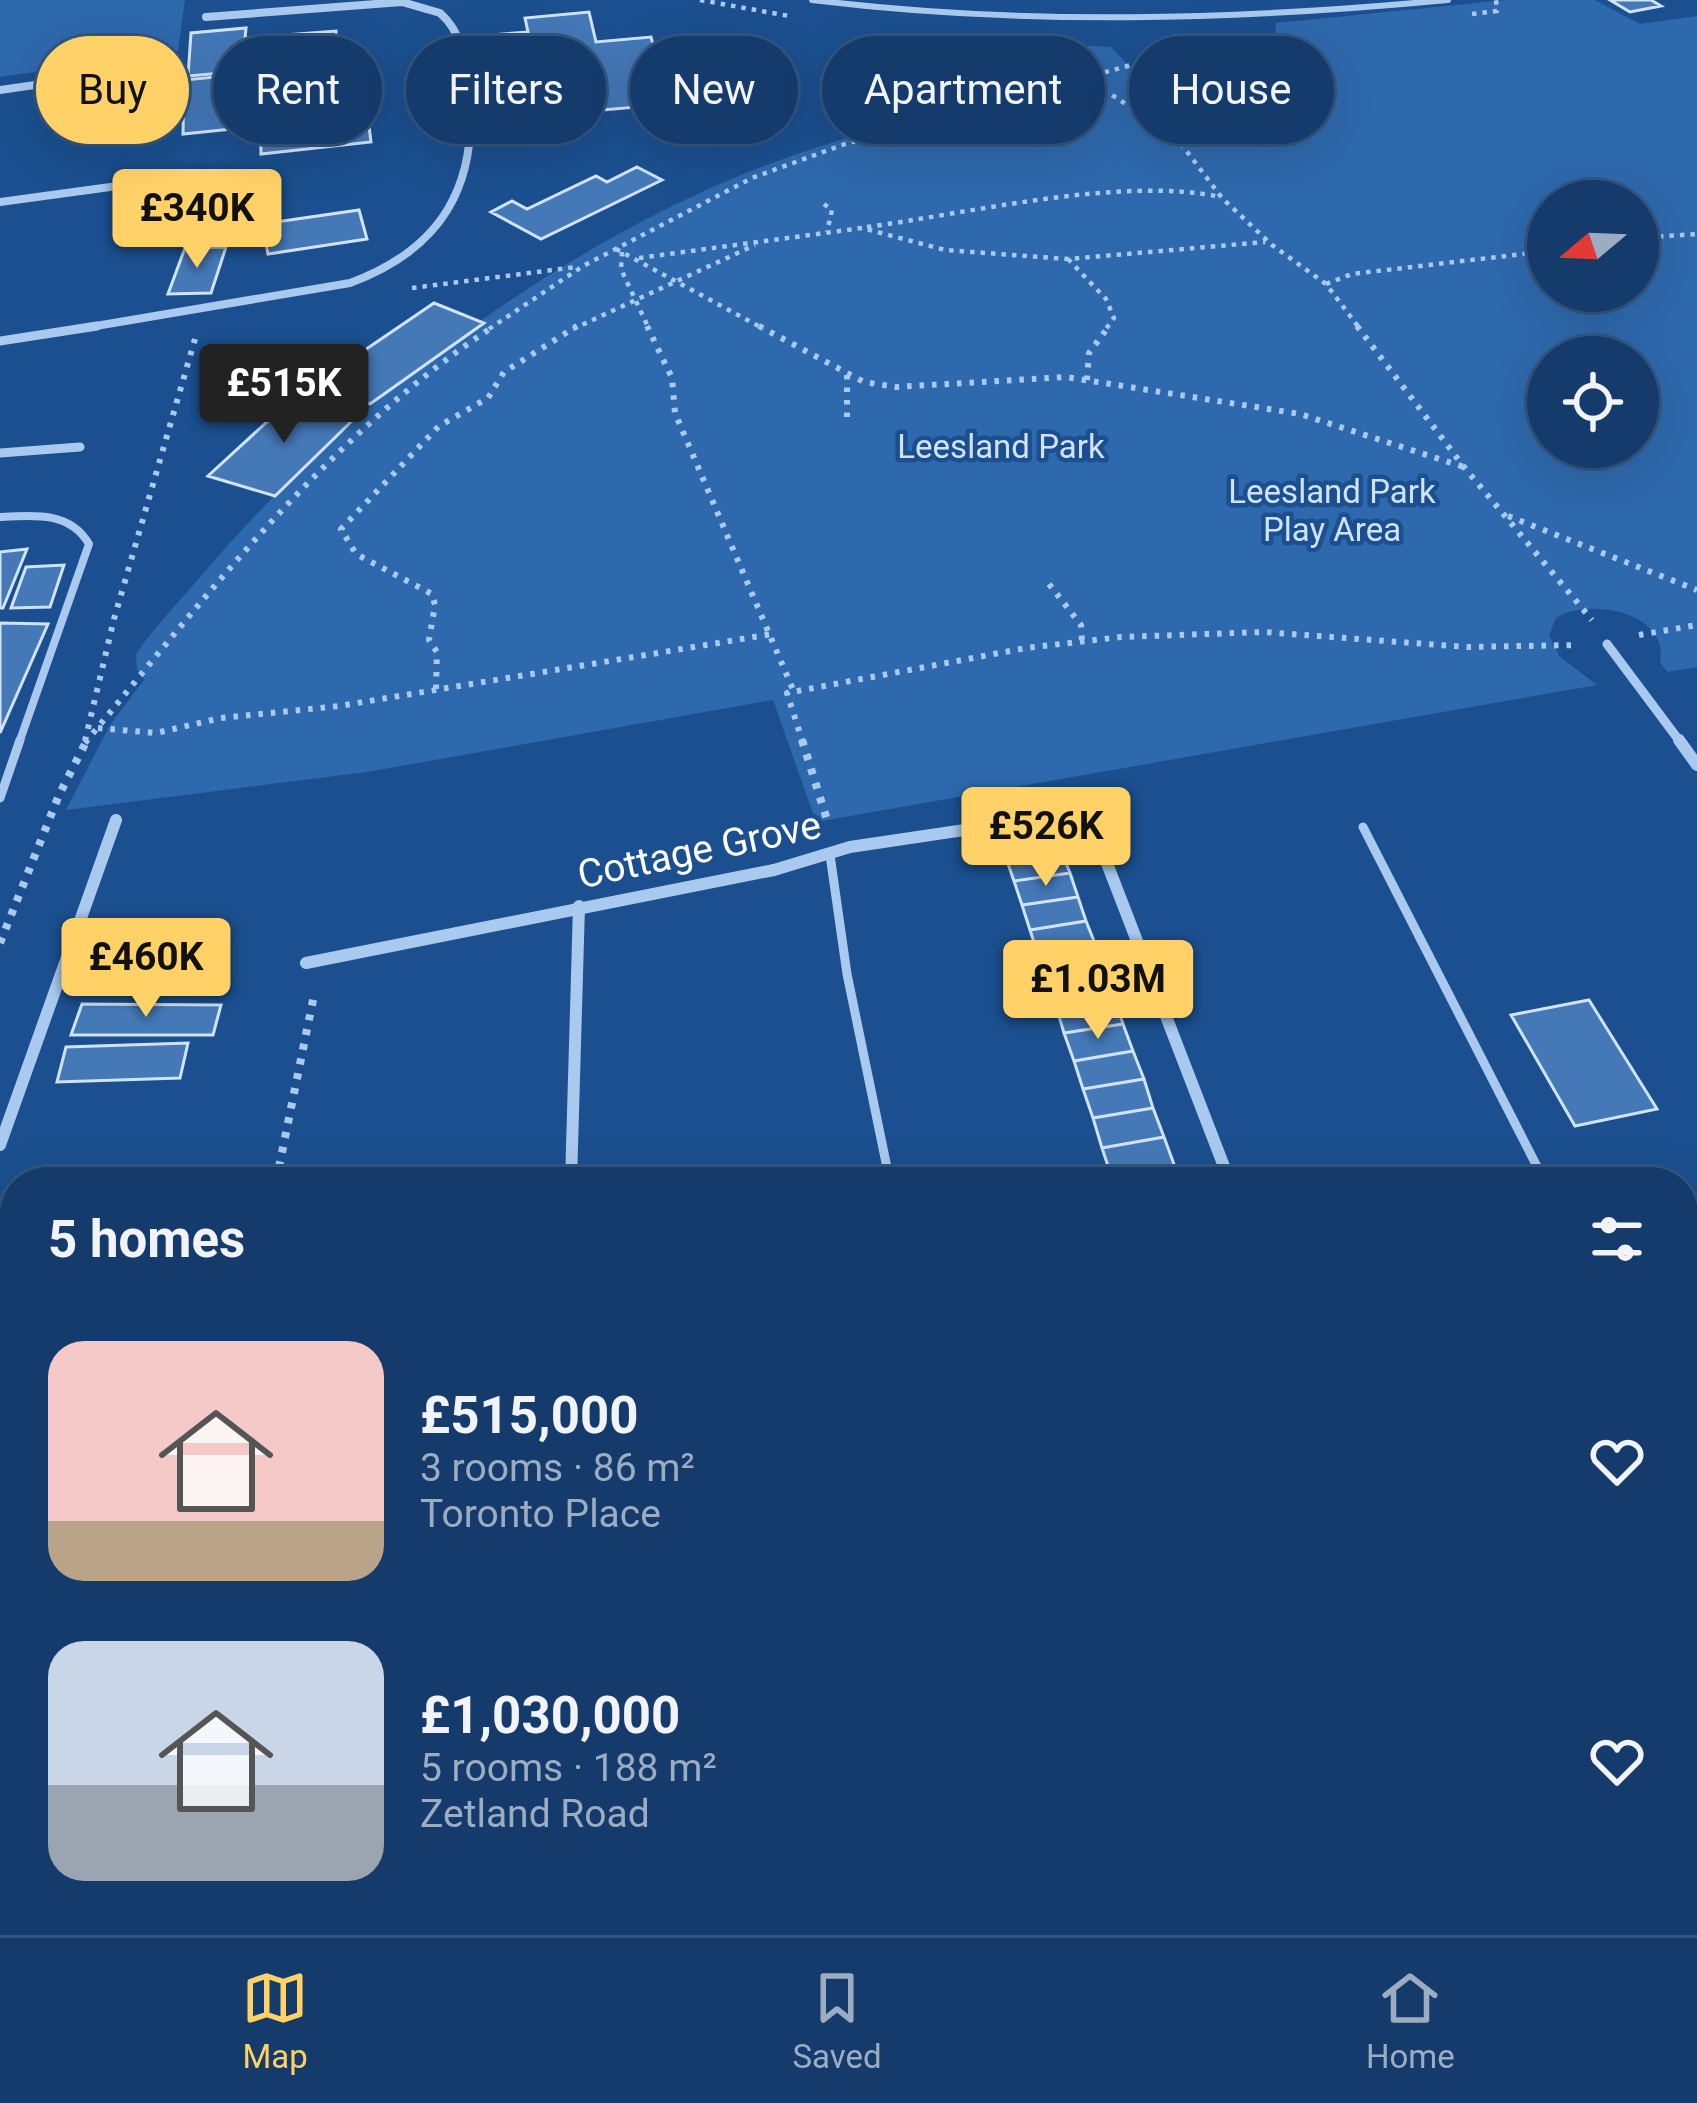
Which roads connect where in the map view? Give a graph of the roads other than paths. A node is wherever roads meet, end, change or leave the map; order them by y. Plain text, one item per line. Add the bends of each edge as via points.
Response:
1 (812, 0) edge
2 (1448, 0) edge
3 (294, 4) edge
4 (206, 17) dead end
5 (36, 85) edge
6 (0, 90) edge
7 (214, 173) dead end
8 (0, 202) edge
9 (0, 340) edge
10 (80, 447) dead end
11 (0, 453) edge
12 (0, 517) edge
13 (1607, 644) road end
14 (1697, 765) edge
15 (0, 798) edge
16 (116, 820) dead end
17 (1363, 827) dead end
18 (834, 853) junction
19 (579, 906) junction
20 (306, 963) dead end
21 (0, 1145) edge
22 (571, 1167) edge
23 (887, 1167) edge
24 (1224, 1167) edge
25 (1537, 1167) edge

1 - 2 lane via 1123,22
3 - 4 street
3 - 9 street via 428,7 449,18 462,46 470,148 455,197 433,232 370,277
5 - 6 street
7 - 8 street
10 - 11 street
12 - 15 lane via 61,520 88,544
13 - 14 street
16 - 21 street
17 - 25 lane
18 - 19 street, Cottage Grove
18 - 23 lane via 847,974
18 - 24 street, Cottage Grove via 1052,817 1082,821 1098,840
19 - 20 street, Cottage Grove
19 - 22 street

